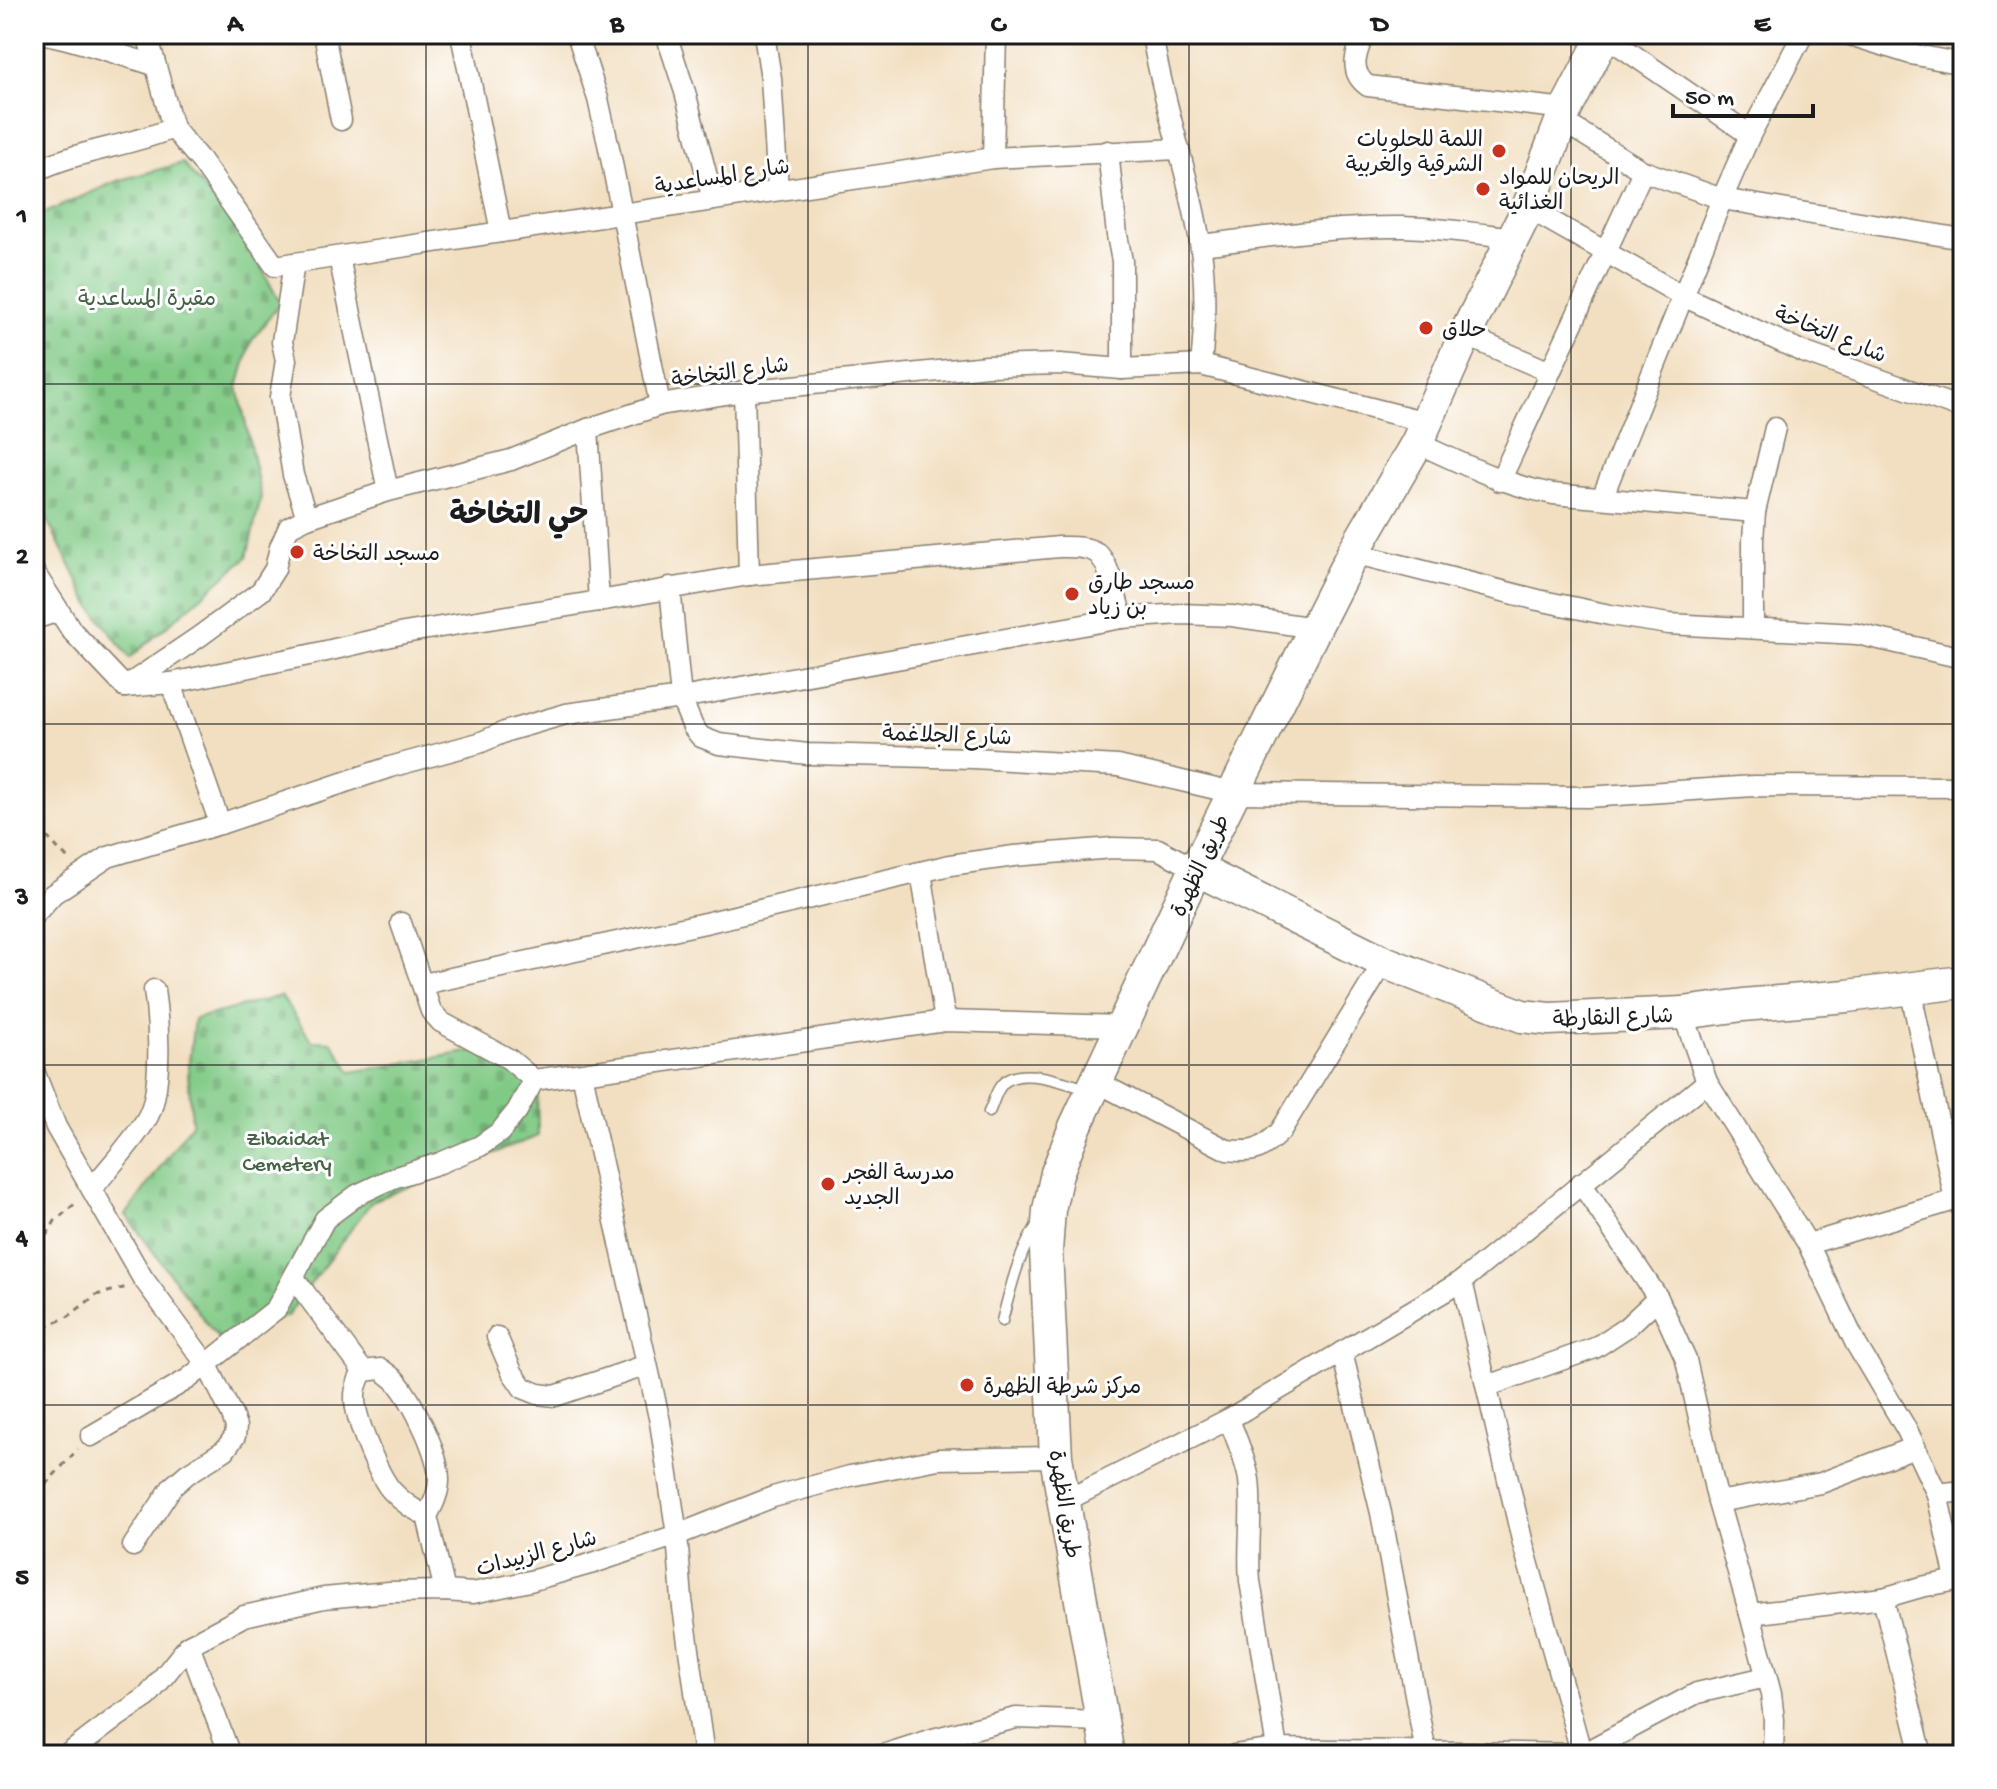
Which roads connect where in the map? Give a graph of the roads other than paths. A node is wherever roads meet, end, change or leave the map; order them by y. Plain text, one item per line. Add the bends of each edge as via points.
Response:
1 (45, 34) edge
2 (147, 34) edge
3 (324, 34) edge
4 (461, 34) edge
5 (577, 34) edge
6 (666, 34) edge
7 (764, 34) edge
8 (996, 34) edge
9 (1152, 34) edge
10 (1364, 34) edge
11 (1803, 34) edge
12 (1847, 34) edge
13 (1605, 35) edge
14 (1963, 64) edge
15 (155, 65) junction
16 (1564, 115) junction
17 (341, 120) dead end
18 (173, 128) junction
19 (1750, 135) junction
20 (1179, 149) junction
21 (1108, 151) junction
22 (993, 158) junction
23 (1643, 171) junction
24 (34, 172) edge
25 (778, 190) junction
26 (1722, 199) junction
27 (713, 200) junction
28 (1528, 208) junction
29 (621, 214) junction
30 (501, 232) junction
31 (1514, 238) junction
32 (1963, 239) edge
33 (1201, 245) junction
34 (1606, 251) junction
35 (339, 257) junction
36 (284, 265) junction
37 (1683, 296) junction
38 (1465, 335) junction
39 (1201, 365) junction
40 (1122, 369) junction
41 (1550, 372) junction
42 (744, 391) junction
43 (660, 405) junction
44 (1963, 409) edge
45 (1775, 428) dead end
46 (588, 429) junction
47 (1422, 432) junction
48 (1500, 481) junction
49 (388, 491) junction
50 (1602, 498) junction
51 (1755, 512) junction
52 (307, 518) junction
53 (1353, 553) junction
54 (34, 572) edge
55 (749, 575) junction
56 (670, 587) junction
57 (599, 601) junction
58 (59, 611) junction
59 (1122, 618) junction
60 (34, 619) edge
61 (1315, 628) junction
62 (1753, 628) junction
63 (1963, 658) edge
64 (171, 683) junction
65 (125, 687) junction
66 (681, 698) junction
67 (1963, 787) edge
68 (1233, 793) junction
69 (220, 824) junction
70 (1196, 869) junction
71 (921, 872) junction
72 (34, 915) edge
73 (401, 923) dead end
74 (1384, 962) junction
75 (1963, 982) edge
76 (423, 984) junction
77 (1910, 988) junction
78 (154, 990) dead end
79 (1683, 1013) junction
80 (945, 1021) junction
81 (1124, 1026) junction
82 (34, 1071) edge
83 (582, 1074) junction
84 (534, 1080) junction
85 (1707, 1082) junction
86 (1095, 1086) junction
87 (989, 1112) dead end
88 (1581, 1183) junction
89 (92, 1189) junction
90 (1959, 1200) edge
91 (1049, 1210) junction
92 (1808, 1244) junction
93 (294, 1278) junction
94 (1462, 1281) junction
95 (1658, 1298) junction
96 (1002, 1321) dead end
97 (497, 1337) dead end
98 (1342, 1352) junction
99 (207, 1365) junction
100 (647, 1365) junction
101 (363, 1371) junction
102 (1488, 1386) junction
103 (1229, 1419) junction
104 (91, 1436) road end
105 (1915, 1447) junction
106 (1056, 1457) junction
107 (1963, 1491) edge
108 (1937, 1494) junction
109 (1065, 1501) junction
110 (1718, 1502) junction
111 (427, 1516) junction
112 (677, 1535) junction
113 (133, 1546) dead end
114 (1960, 1579) edge
115 (445, 1591) junction
116 (1883, 1598) junction
117 (1750, 1614) junction
118 (189, 1645) junction
119 (1766, 1677) junction
120 (1101, 1721) junction
121 (1277, 1749) junction
122 (1426, 1753) junction
123 (67, 1755) edge
124 (230, 1755) edge
125 (704, 1755) edge
126 (883, 1755) edge
127 (1108, 1755) edge
128 (1235, 1755) edge
129 (1582, 1755) edge
130 (1773, 1755) edge
131 (1922, 1755) edge

1 - 15 street
2 - 15 street
3 - 17 street
4 - 30 street
5 - 29 street via 598,99
6 - 27 street
7 - 25 street
8 - 22 street
9 - 20 street
10 - 16 street via 1354,57 1358,76 1368,86
11 - 19 street
12 - 14 street
13 - 16 main road, طريق الظهرة
13 - 19 street
15 - 18 street
16 - 23 street
16 - 28 main road, طريق الظهرة
18 - 24 street
18 - 36 street
19 - 26 street
20 - 21 street, شارع المساعدية
20 - 33 street
21 - 22 street, شارع المساعدية
21 - 40 street via 1122,261
22 - 25 street, شارع المساعدية
23 - 26 street
23 - 34 street
25 - 27 street, شارع المساعدية
26 - 32 street
26 - 37 street
27 - 29 street, شارع المساعدية
28 - 31 main road, طريق الظهرة
28 - 34 street, شارع التخاخة
29 - 30 street, شارع المساعدية
29 - 43 street
30 - 35 street, شارع المساعدية
31 - 33 street via 1400,227
31 - 38 main road, طريق الظهرة
33 - 39 street
34 - 37 street, شارع التخاخة
34 - 41 street
35 - 36 street, شارع المساعدية
35 - 49 street
36 - 52 street via 286,360 280,397 293,475
37 - 44 street, شارع التخاخة via 1803,352
37 - 50 street
38 - 41 street
38 - 47 main road, طريق الظهرة
39 - 40 street, شارع التخاخة
39 - 47 street, شارع التخاخة
40 - 42 street, شارع التخاخة via 987,366
41 - 48 street
42 - 43 street, شارع التخاخة
42 - 55 street
43 - 46 street, شارع التخاخة
45 - 51 street
46 - 49 street, شارع التخاخة via 511,460
46 - 57 street
47 - 48 street, شارع التخاخة
47 - 53 main road, طريق الظهرة
48 - 50 street, شارع التخاخة via 1553,494
49 - 52 street, شارع التخاخة
50 - 51 street, شارع التخاخة
51 - 62 street
52 - 65 street, شارع التخاخة via 289,527 275,569 261,591
53 - 61 main road, طريق الظهرة
53 - 62 street via 1610,615
54 - 58 street
55 - 56 street
55 - 59 street via 1083,548 1097,553 1108,571
56 - 57 street
56 - 66 street
57 - 64 street via 404,633
58 - 60 street
58 - 65 street
59 - 61 street via 1232,616
59 - 66 street
61 - 68 main road, طريق الظهرة
62 - 63 street via 1857,634
64 - 65 street
64 - 69 street
66 - 68 street, شارع الجلاغمة via 701,737 719,744 808,754 1118,766
66 - 69 street via 566,714
67 - 68 street, شارع الجلاغمة via 1754,786 1587,797
68 - 70 main road, طريق الظهرة
69 - 72 street via 108,857 53,894
70 - 71 street via 1158,849 1113,848 1014,856
70 - 74 main road, شارع النقارطة
70 - 81 main road, طريق الظهرة
71 - 76 street
71 - 80 street
73 - 76 street
74 - 79 main road, شارع النقارطة via 1522,1016
74 - 86 street via 1280,1132 1265,1147 1227,1150
75 - 77 main road, شارع النقارطة
76 - 84 street via 431,1011 441,1022 509,1059
77 - 79 main road, شارع النقارطة
77 - 90 street
78 - 89 street via 155,1101
79 - 85 street
80 - 81 street
80 - 83 street
81 - 86 main road, طريق الظهرة
82 - 89 street via 56,1127
83 - 84 street
83 - 100 street
84 - 93 street via 500,1132 480,1146 393,1178 357,1195 325,1219
85 - 88 street
85 - 92 street
86 - 87 lane via 1014,1077 999,1088
86 - 91 main road, طريق الظهرة via 1057,1173
88 - 94 street
88 - 95 street
89 - 99 street via 146,1282
90 - 92 street
91 - 96 lane via 1024,1248
91 - 106 main road, طريق الظهرة via 1046,1251
92 - 105 street via 1856,1344
93 - 99 street via 276,1309
93 - 101 street
94 - 98 street
94 - 102 street
95 - 102 street via 1595,1348
95 - 110 street via 1686,1360
97 - 100 street via 523,1388 538,1394 555,1396
98 - 103 street
98 - 122 street via 1381,1513
99 - 104 street
99 - 113 street via 232,1415 235,1436 225,1450 172,1487
100 - 112 street
101 - 111 street via 355,1400 362,1432 389,1488 408,1507
101 - 111 street via 381,1369 396,1381 429,1439 439,1481
102 - 129 street via 1523,1544
103 - 109 street
103 - 121 street via 1249,1476 1250,1581
105 - 108 street
105 - 110 street via 1821,1483
106 - 109 main road, طريق الظهرة
106 - 112 street, شارع الزبيدات via 938,1459 850,1476 773,1497
107 - 108 street
108 - 114 street
109 - 120 main road, طريق الظهرة
110 - 117 street
111 - 115 street
112 - 115 street, شارع الزبيدات via 530,1581 473,1593
112 - 125 street
114 - 116 street
115 - 118 street, شارع الزبيدات via 324,1598 244,1616
116 - 117 street
116 - 131 street
117 - 119 street
118 - 123 street, شارع الزبيدات via 147,1697
118 - 124 street
119 - 129 street via 1697,1693
119 - 130 street via 1774,1720
120 - 126 street via 1016,1718
120 - 127 main road, طريق الظهرة
121 - 122 street
121 - 128 street
122 - 129 street

